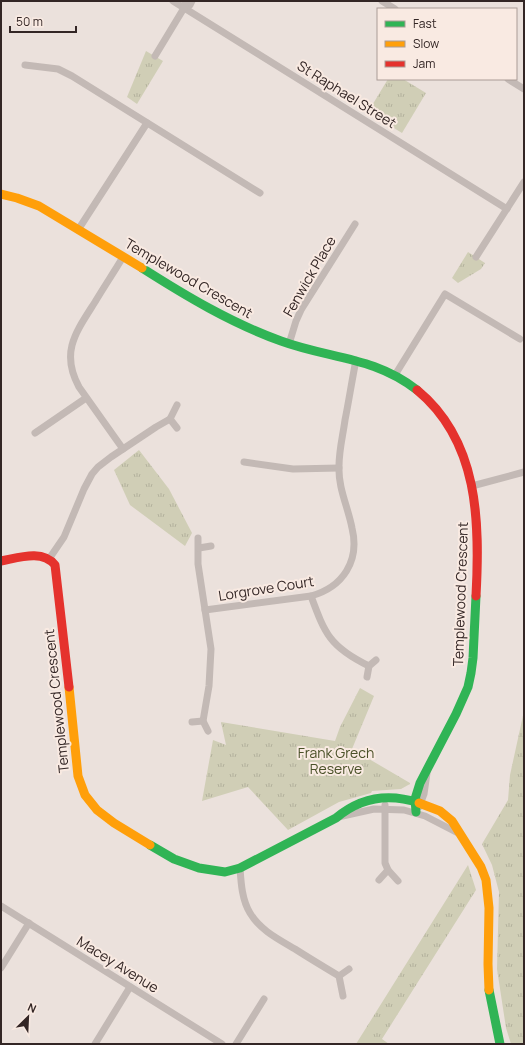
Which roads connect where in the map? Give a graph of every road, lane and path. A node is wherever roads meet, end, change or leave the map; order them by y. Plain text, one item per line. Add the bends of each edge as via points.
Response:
1 (173, 1) edge
2 (192, 1) edge
3 (382, 1) edge
4 (185, 5) edge
5 (393, 8) edge
6 (155, 56) dead end
7 (25, 65) dead end
8 (510, 80) edge
9 (524, 89) edge
10 (147, 123) junction
11 (524, 182) edge
12 (260, 193) dead end
13 (1, 194) edge
14 (507, 210) junction
15 (355, 224) dead end
16 (78, 230) junction
17 (123, 257) junction
18 (476, 257) dead end
19 (520, 339) dead end
20 (289, 344) junction
21 (356, 360) junction
22 (395, 375) junction
23 (86, 398) junction
24 (177, 405) dead end
25 (170, 419) junction
26 (177, 428) dead end
27 (35, 433) dead end
28 (123, 449) junction
29 (244, 462) dead end
30 (339, 468) junction
31 (524, 472) edge
32 (472, 486) junction
33 (198, 538) dead end
34 (211, 546) dead end
35 (199, 548) junction
36 (49, 559) junction
37 (1, 561) edge
38 (311, 596) junction
39 (205, 610) junction
40 (376, 660) dead end
41 (368, 666) junction
42 (367, 677) dead end
43 (203, 721) junction
44 (192, 722) dead end
45 (208, 731) dead end
46 (384, 799) junction
47 (418, 803) junction
48 (385, 809) junction
49 (416, 812) junction
50 (336, 818) junction
51 (458, 833) junction
52 (240, 868) junction
53 (388, 870) junction
54 (379, 880) dead end
55 (398, 881) dead end
56 (1, 906) edge
57 (29, 924) junction
58 (1, 968) edge
59 (349, 969) dead end
60 (339, 976) junction
61 (130, 987) junction
62 (343, 996) dead end
63 (264, 999) dead end
64 (95, 1044) edge
65 (222, 1044) edge
66 (236, 1044) edge
67 (500, 1044) edge

1 - 4 street, St Raphael Street
2 - 4 street via 190,5
3 - 5 street
4 - 6 street
4 - 14 street, St Raphael Street
7 - 10 street via 58,69
8 - 9 street
10 - 12 street
10 - 16 street
11 - 14 street
13 - 16 street, Templewood Crescent via 39,206
14 - 18 street
15 - 20 street, Fenwick Place via 301,310
16 - 17 street, Templewood Crescent
17 - 20 street, Templewood Crescent via 224,317
17 - 23 street via 83,321 73,343 71,368
19 - 22 street via 445,294
20 - 21 street, Templewood Crescent
21 - 22 street, Templewood Crescent
21 - 30 street, Lorgrove Court via 340,448
22 - 32 street, Templewood Crescent via 428,400 443,417 466,459
23 - 27 street
23 - 28 street
24 - 25 street
25 - 26 street
25 - 28 street
28 - 36 street via 98,467 88,481 69,526
29 - 30 street via 293,469
30 - 38 street, Lorgrove Court via 343,495 353,530 352,559 346,573 337,583
31 - 32 street
32 - 47 street, Templewood Crescent via 478,530 472,669 458,711 433,753 420,783
33 - 35 street, Lorgrove Court
34 - 35 street
35 - 39 street, Lorgrove Court via 198,564
36 - 37 street via 39,555
36 - 52 street, Templewood Crescent via 55,565 57,575 78,776 85,795 97,810 114,823 174,859 199,868 225,872
38 - 39 street, Lorgrove Court
38 - 41 street via 322,625 334,642 350,656
39 - 43 street, Lorgrove Court via 210,640 210,662
40 - 41 street
41 - 42 street
43 - 44 street
43 - 45 street
46 - 47 street, Templewood Crescent
46 - 48 street
46 - 50 street, Templewood Crescent via 355,804
47 - 49 street, Templewood Crescent
47 - 51 street via 449,819 456,826
48 - 49 street, Templewood Crescent
48 - 50 street, Templewood Crescent via 368,810
48 - 53 street via 385,863
49 - 51 street
50 - 52 street, Templewood Crescent
51 - 67 street via 476,857 486,880 490,911 489,992
52 - 60 street via 246,905 258,923 269,933
53 - 54 street
53 - 55 street
56 - 57 street, Macey Avenue
57 - 58 street
57 - 61 street, Macey Avenue
59 - 60 street
60 - 62 street
61 - 64 street
61 - 65 street, Macey Avenue
63 - 66 street

